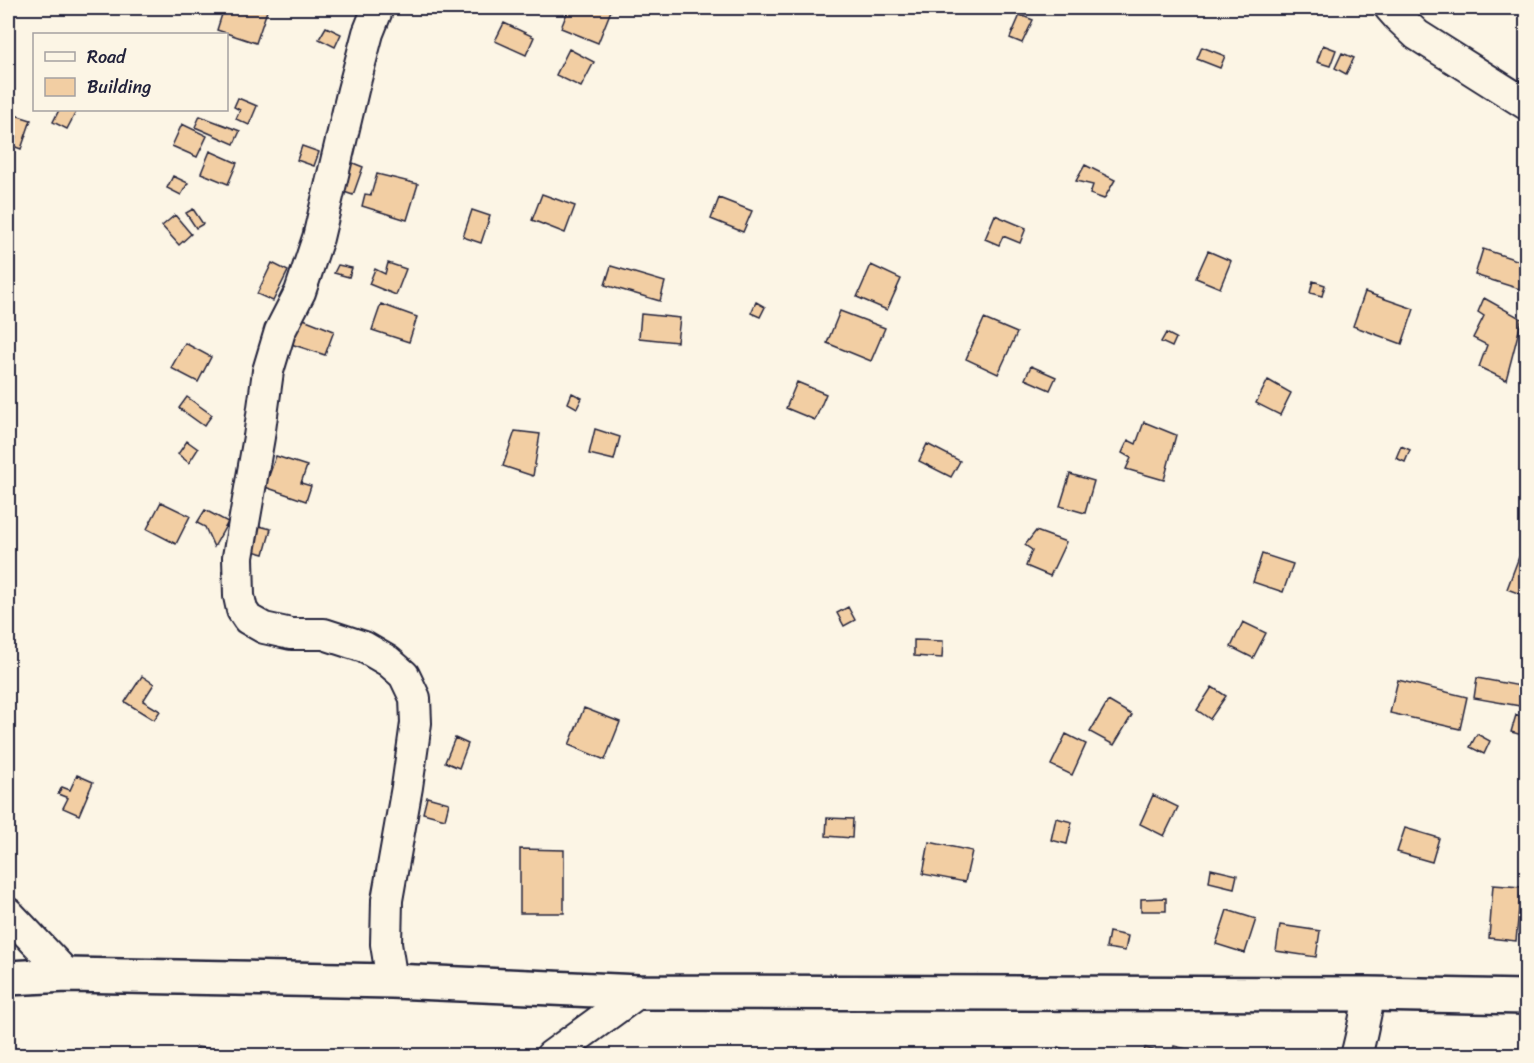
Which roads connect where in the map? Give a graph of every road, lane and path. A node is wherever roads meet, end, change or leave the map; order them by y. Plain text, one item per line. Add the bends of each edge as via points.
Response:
1 (378, 8) edge
2 (1390, 8) edge
3 (1527, 104) edge
4 (8, 913) edge
5 (67, 975) junction
6 (8, 978) edge
7 (392, 981) junction
8 (639, 992) junction
9 (1370, 994) junction
10 (1527, 997) edge
11 (551, 1056) edge
12 (1356, 1056) edge

1 - 7 street via 353,90 318,238 268,371 238,557 239,596 248,619 264,628 291,634 324,634 364,647 404,675 414,698 416,723 387,900 386,944
2 - 3 street via 1417,35
4 - 5 street
5 - 6 street
5 - 7 street
7 - 8 street
8 - 9 street
8 - 11 street
9 - 10 street
9 - 12 street

